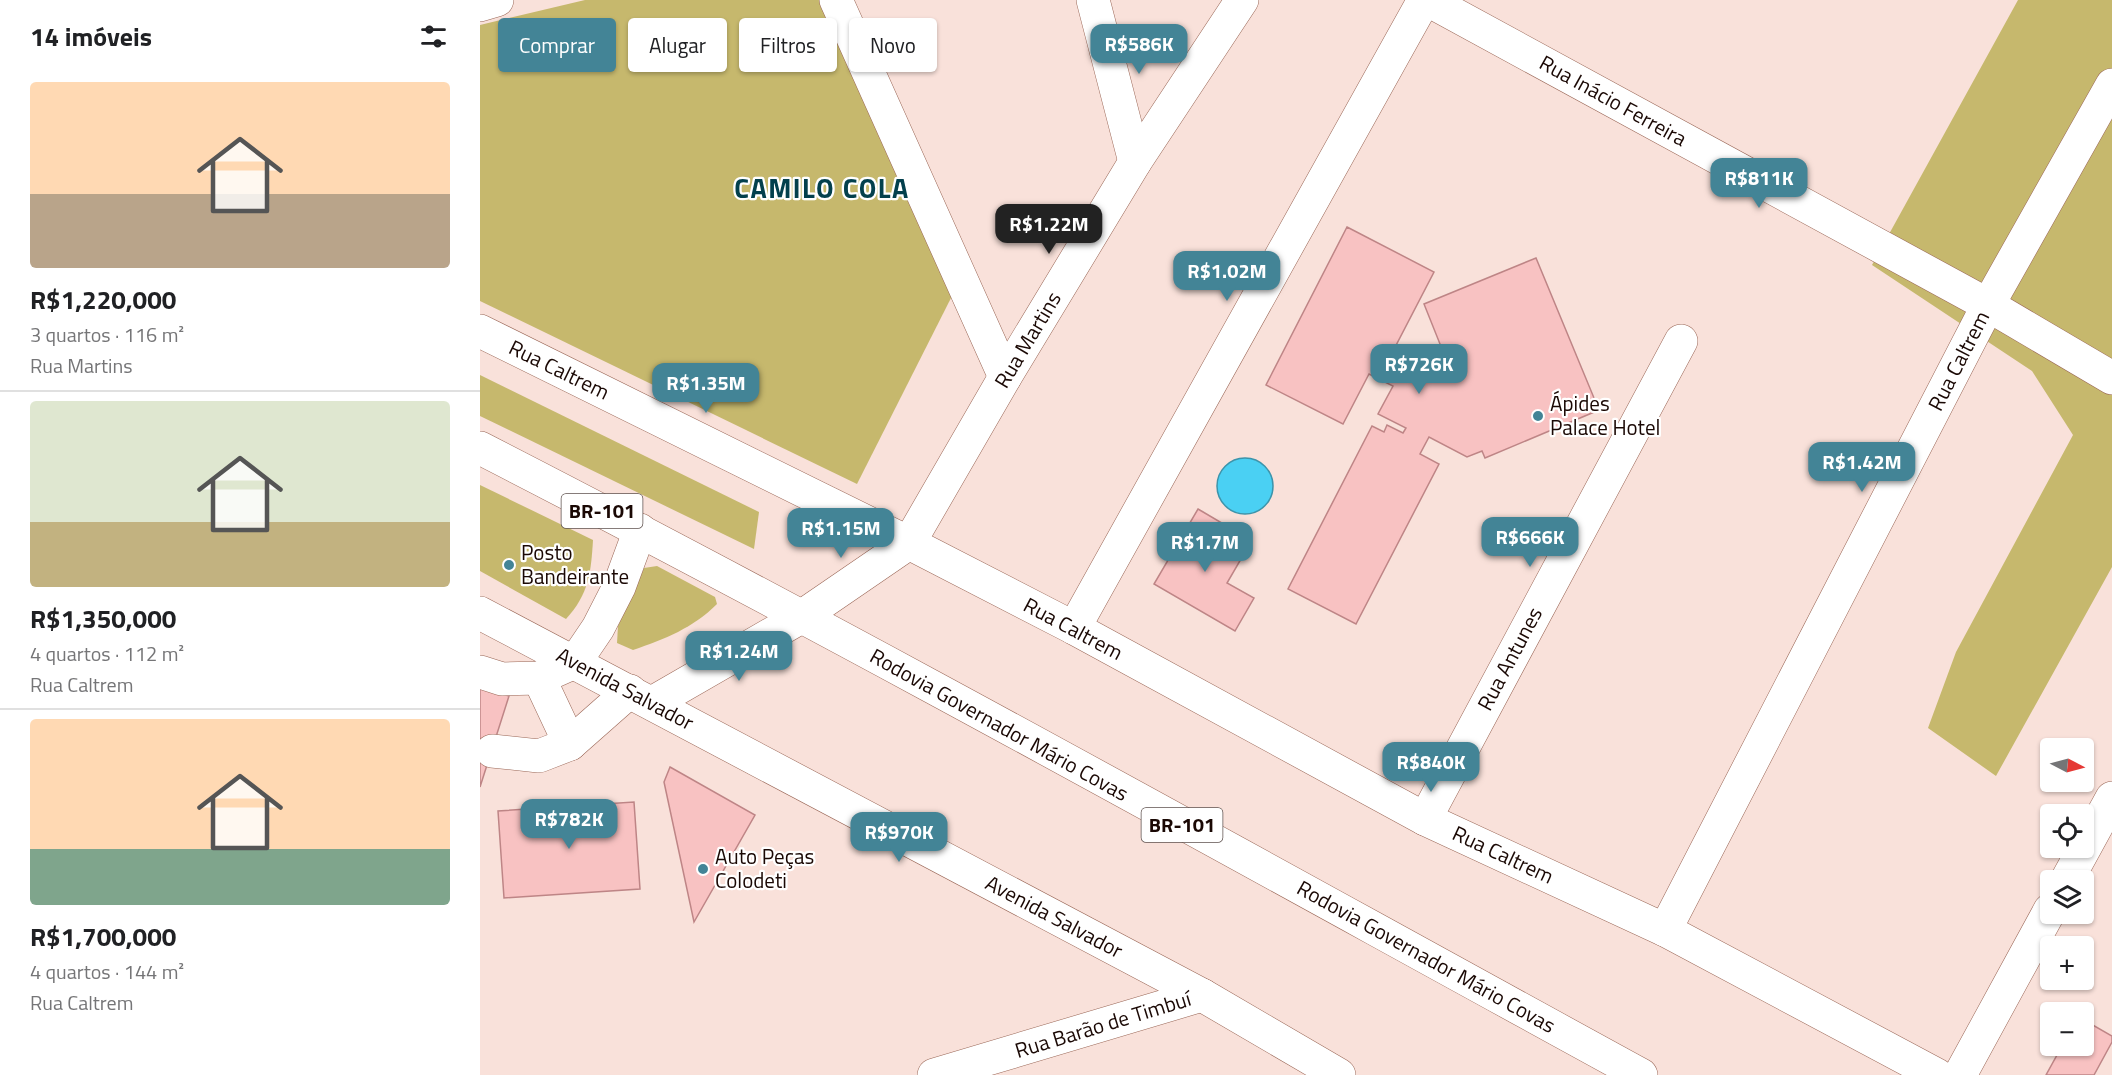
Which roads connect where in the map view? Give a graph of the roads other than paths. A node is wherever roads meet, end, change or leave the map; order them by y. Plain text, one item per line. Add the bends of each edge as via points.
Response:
1 (497, 0) edge
2 (836, 0) edge
3 (1093, 0) edge
4 (1242, 0) edge
5 (1426, 0) edge
6 (480, 4) edge
7 (2112, 85) edge
8 (1135, 162) junction
9 (1988, 305) junction
10 (480, 331) edge
11 (1681, 341) dead end
12 (1005, 377) junction
13 (2112, 378) edge
14 (480, 448) edge
15 (640, 530) junction
16 (909, 543) junction
17 (480, 613) edge
18 (801, 617) junction
19 (1074, 628) junction
20 (575, 662) junction
21 (480, 672) edge
22 (539, 678) junction
23 (641, 697) junction
24 (570, 744) junction
25 (492, 751) dead end
26 (2112, 798) edge
27 (1425, 819) junction
28 (2072, 870) edge
29 (2042, 924) edge
30 (1665, 930) junction
31 (1202, 995) junction
32 (934, 1075) edge
33 (1339, 1075) edge
34 (1641, 1075) edge
35 (1937, 1075) edge
36 (1959, 1075) edge

1 - 6 main road
2 - 12 main road
3 - 8 main road
4 - 8 main road, Rua Martins
5 - 9 main road, Rua Inácio Ferreira
5 - 19 main road
7 - 9 main road, Rua Caltrem
8 - 12 main road, Rua Martins
9 - 13 main road, Rua Inácio Ferreira
9 - 30 main road, Rua Caltrem
10 - 16 main road, Rua Caltrem
11 - 27 main road, Rua Antunes
12 - 16 main road, Rua Martins
14 - 15 main road, Rodovia Governador Mário Covas / BR-101
15 - 18 main road, Rodovia Governador Mário Covas / BR-101
15 - 20 main road via 619,587
16 - 18 main road, Rua Martins
16 - 19 main road, Rua Caltrem
17 - 20 main road, Avenida Salvador
18 - 23 main road, Rua Martins
18 - 34 main road, Rodovia Governador Mário Covas / BR-101
19 - 27 main road, Rua Caltrem
20 - 22 main road
20 - 23 main road, Avenida Salvador
21 - 22 main road via 502,679
22 - 24 main road
23 - 24 main road, Rua Martins
23 - 31 main road, Avenida Salvador
24 - 25 main road via 539,756
26 - 28 main road
27 - 30 main road, Rua Caltrem
29 - 36 main road
30 - 35 main road, Rua Caltrem
31 - 32 main road, Rua Barão de Timbuí
31 - 33 main road, Avenida Salvador

